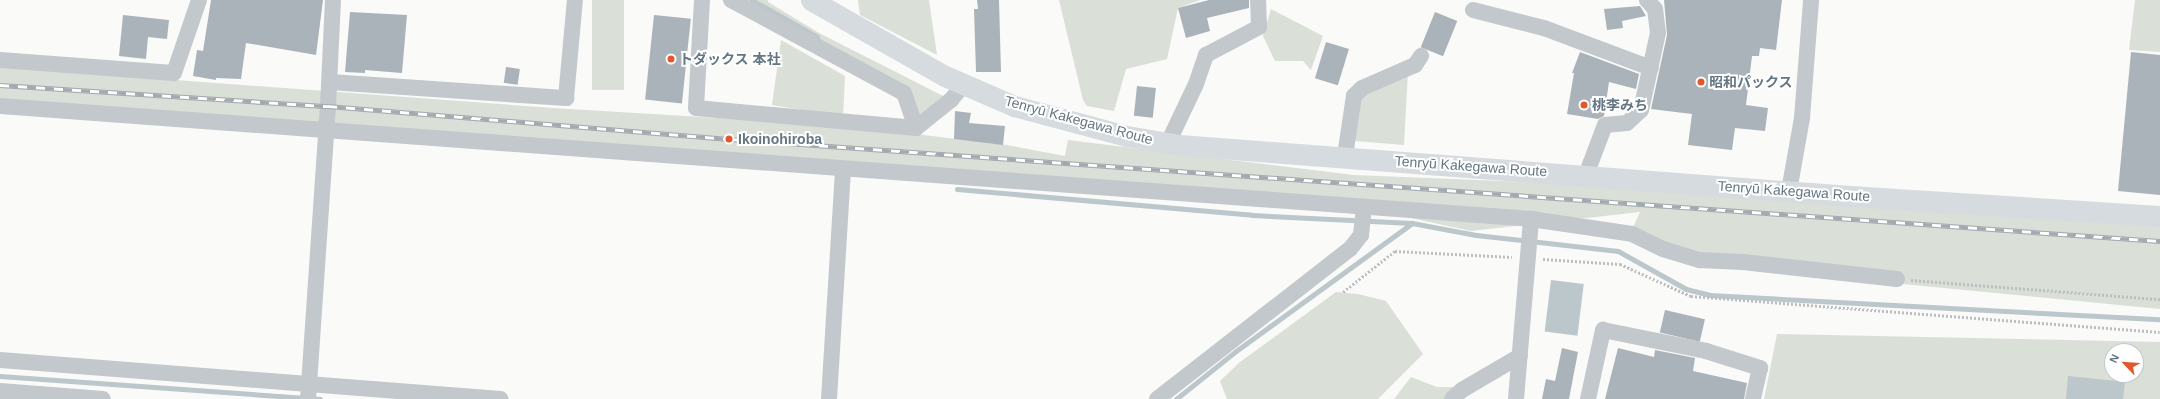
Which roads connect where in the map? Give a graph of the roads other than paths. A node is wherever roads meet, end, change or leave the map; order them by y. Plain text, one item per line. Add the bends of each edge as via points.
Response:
1 (198, 0) edge
2 (333, 0) edge
3 (575, 0) edge
4 (702, 0) edge
5 (731, 0) edge
6 (1258, 0) edge
7 (1647, 0) edge
8 (1811, 0) edge
9 (815, 1) edge
10 (1494, 8) edge
11 (1474, 10) dead end
12 (1421, 56) dead end
13 (0, 60) edge
14 (1651, 68) junction
15 (330, 82) junction
16 (963, 85) junction
17 (1347, 89) dead end
18 (0, 106) edge
19 (916, 128) junction
20 (327, 129) junction
21 (1168, 143) junction
22 (1339, 156) junction
23 (843, 168) junction
24 (1586, 175) junction
25 (1789, 191) junction
26 (2160, 216) edge
27 (1363, 218) junction
28 (1530, 226) junction
29 (1897, 279) road end
30 (1520, 356) junction
31 (0, 360) edge
32 (309, 383) junction
33 (0, 391) edge
34 (103, 399) edge
35 (308, 399) edge
36 (500, 399) edge
37 (829, 399) edge
38 (1157, 399) edge
39 (1452, 399) edge
40 (1516, 399) edge
41 (1588, 399) edge
42 (1753, 399) edge

1 - 13 street via 174,73
2 - 15 street
3 - 15 street via 566,98
4 - 19 street via 696,108
5 - 19 street via 904,93
6 - 21 street via 1258,27 1206,55 1196,84
7 - 14 street via 1655,9 1657,22
8 - 25 street via 1802,118
9 - 16 main road, Tenryū Kakegawa Route
10 - 11 street
10 - 14 street
12 - 22 street via 1414,64 1362,88 1354,96
14 - 24 street via 1641,110 1627,123 1605,125
15 - 20 street
16 - 19 street via 951,100
16 - 21 main road, Tenryū Kakegawa Route via 1014,106 1127,136
17 - 22 street
18 - 20 street
20 - 23 street
20 - 32 street
21 - 22 main road, Tenryū Kakegawa Route
22 - 24 main road, Tenryū Kakegawa Route
23 - 27 street via 1230,198
23 - 37 street
24 - 25 main road, Tenryū Kakegawa Route
25 - 26 main road, Tenryū Kakegawa Route
27 - 28 street
27 - 38 street via 1350,249
28 - 29 street via 1632,234 1662,249 1699,260 1743,262
28 - 30 street
30 - 39 street via 1462,390
30 - 40 street
31 - 32 street
32 - 35 street
32 - 36 street
33 - 34 street
41 - 42 street via 1603,330 1706,351 1760,368

